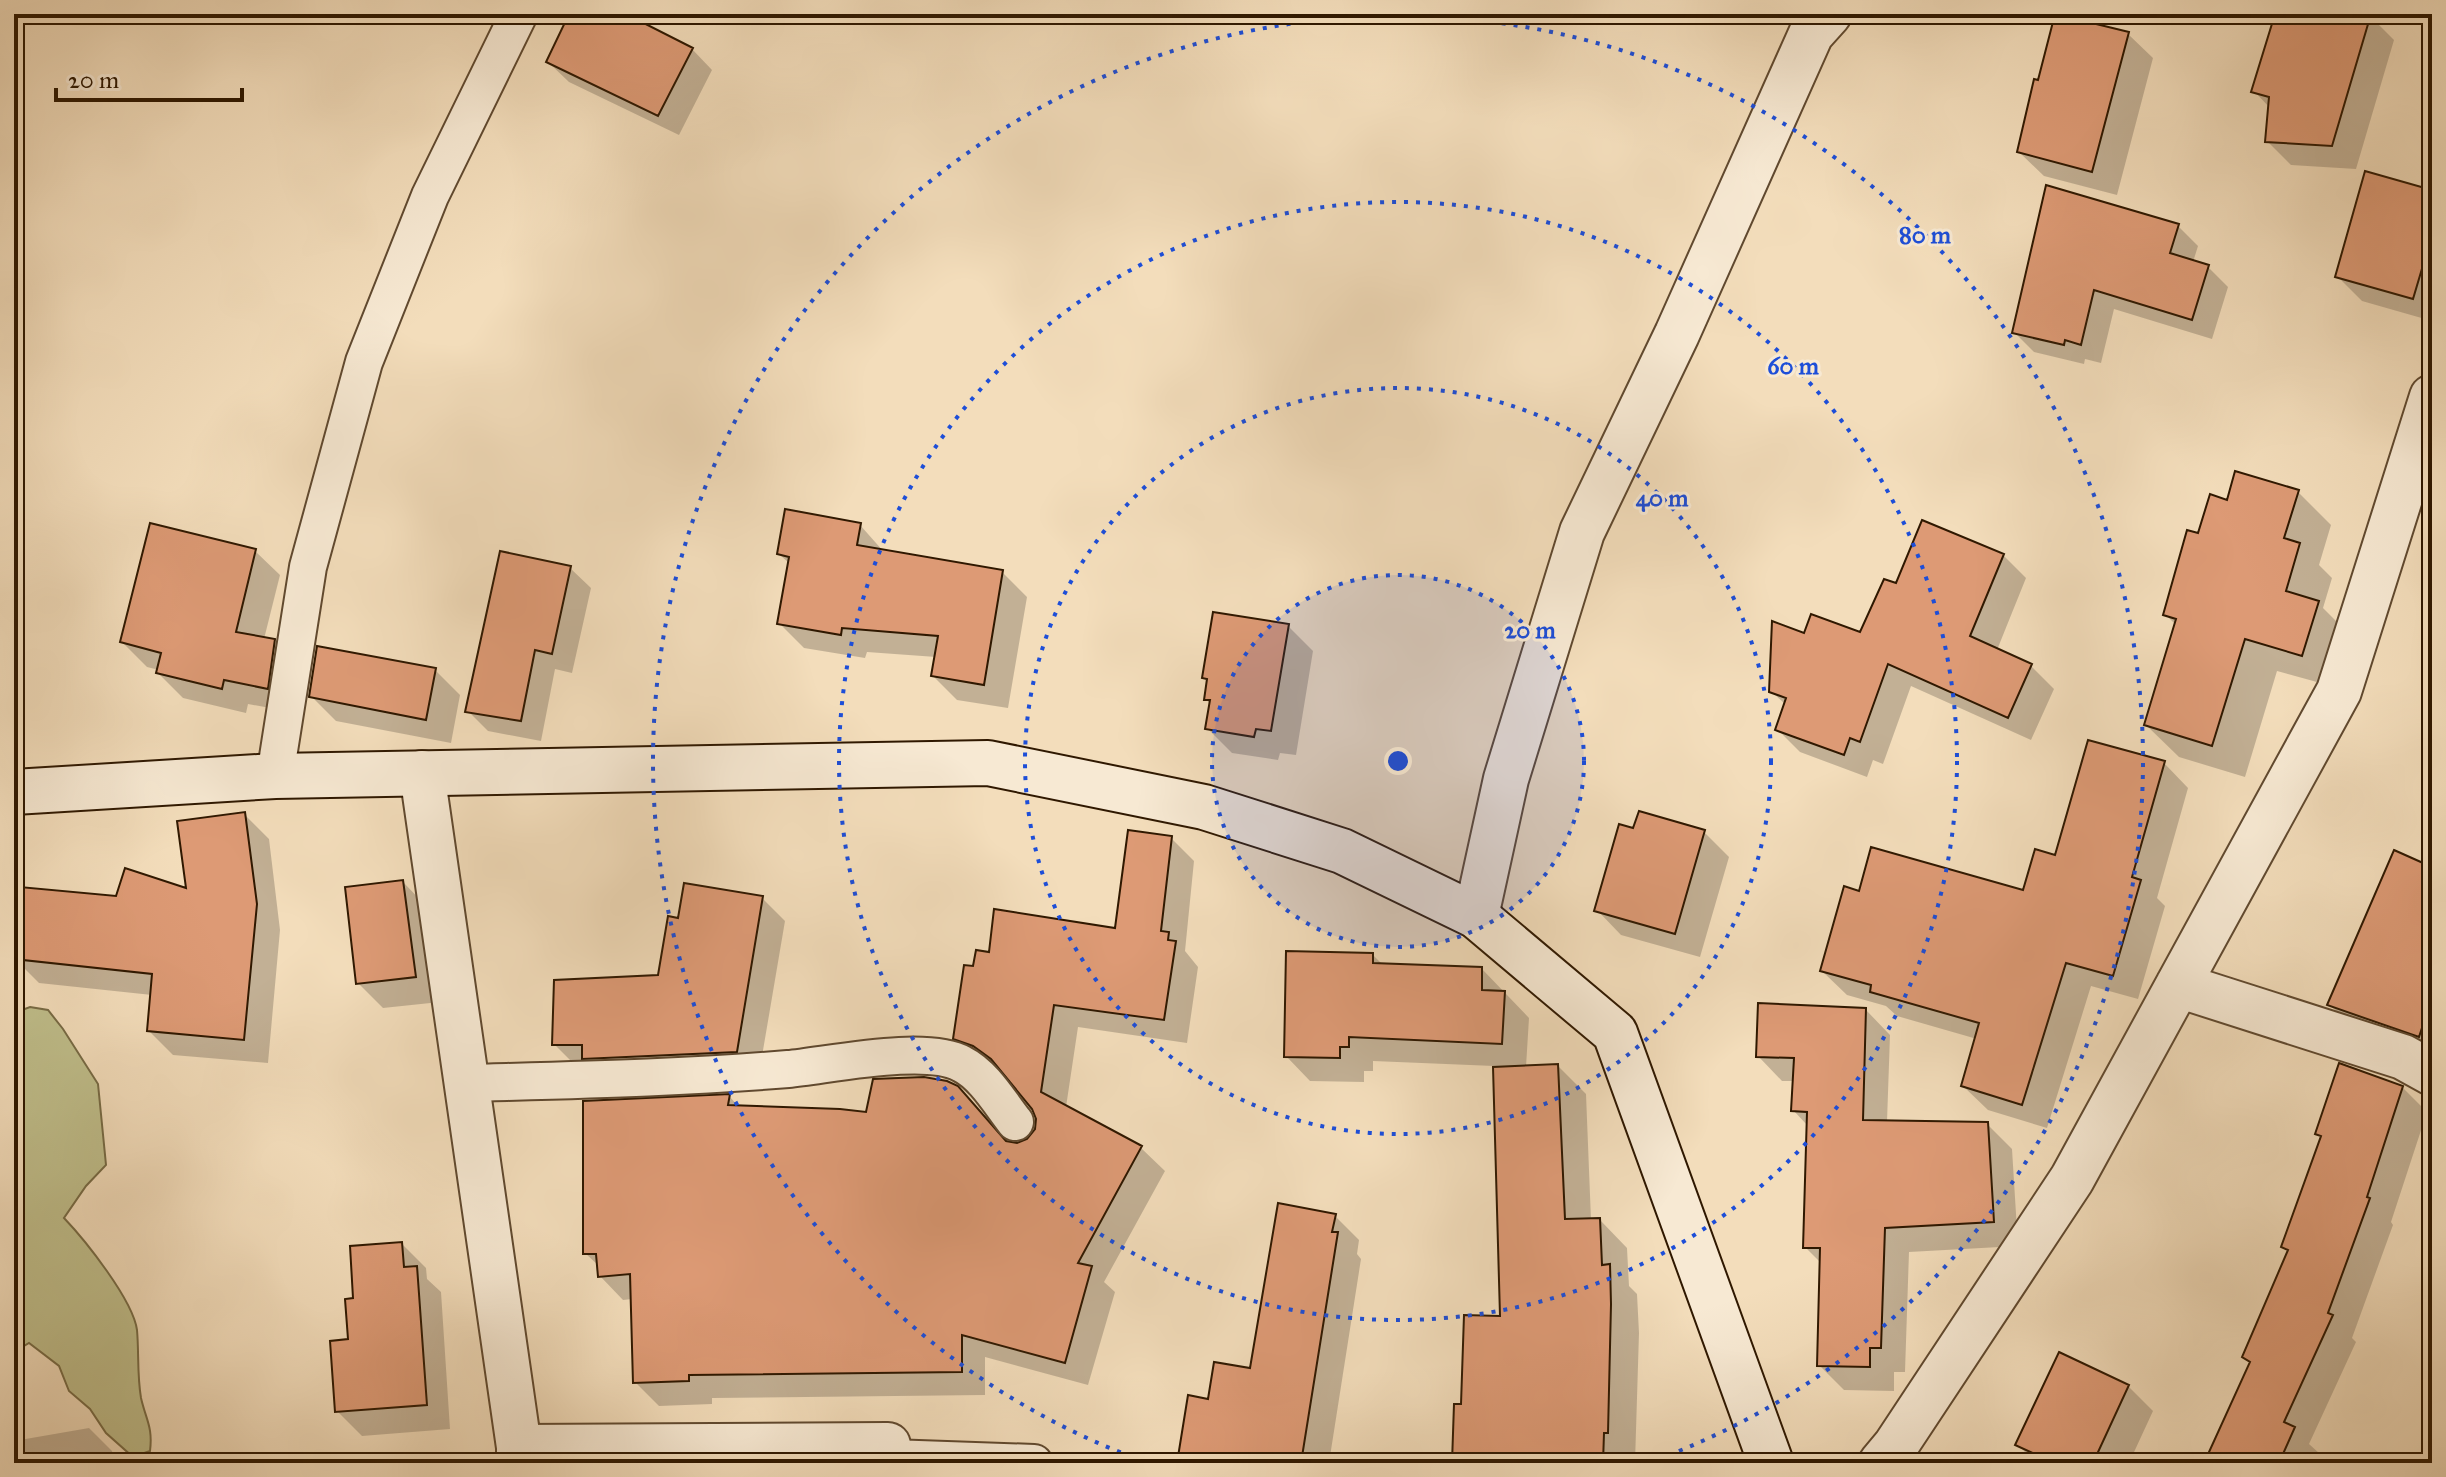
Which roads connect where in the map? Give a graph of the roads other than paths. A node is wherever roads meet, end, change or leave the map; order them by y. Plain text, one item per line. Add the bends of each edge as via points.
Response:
1 (519, 14) edge
2 (1829, 14) edge
3 (2432, 397) edge
4 (422, 773) junction
5 (275, 776) junction
6 (14, 792) edge
7 (1476, 916) junction
8 (2178, 985) junction
9 (2432, 1073) edge
10 (467, 1083) junction
11 (1015, 1122) dead end
12 (888, 1445) joint
13 (519, 1455) edge
14 (1034, 1463) edge
15 (1771, 1463) edge
16 (1881, 1463) edge

1 - 5 lane via 430,196 364,362 308,567
2 - 7 street via 1811,34 1582,532 1506,779
3 - 8 street via 2339,691
4 - 5 street
4 - 7 street via 988,763 1204,807 1342,851
4 - 10 street
5 - 6 street
7 - 15 street via 1615,1033
8 - 9 street via 2403,1057
8 - 16 street via 2072,1179
10 - 11 lane via 756,1071 934,1057 961,1063
10 - 13 street
12 - 13 street
12 - 14 lane via 890,1458

